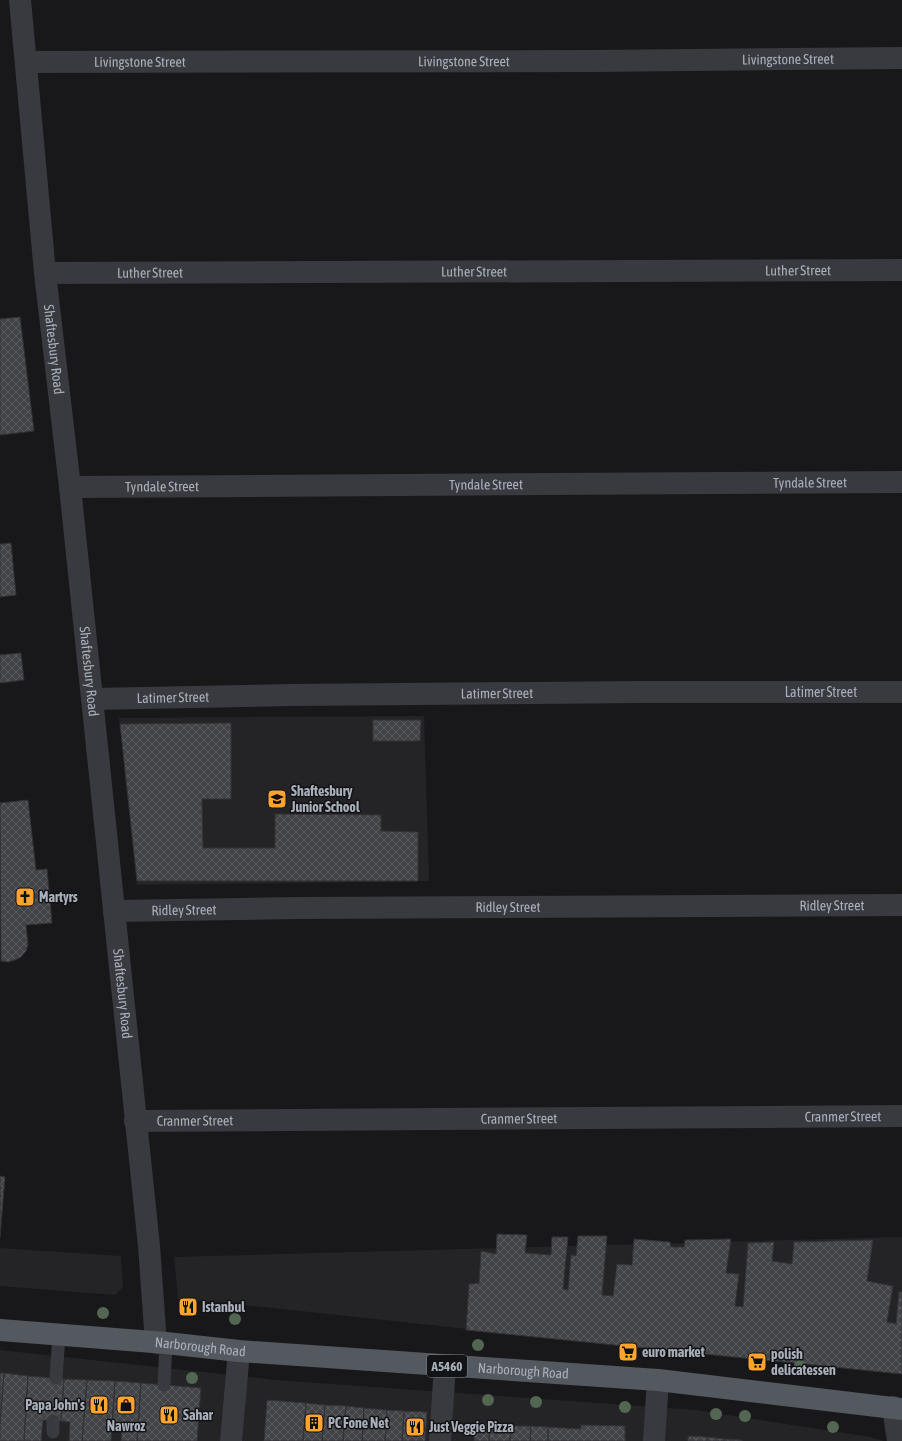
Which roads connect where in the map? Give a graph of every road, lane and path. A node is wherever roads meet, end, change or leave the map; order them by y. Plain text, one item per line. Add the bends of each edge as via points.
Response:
1 (20, 0) edge
2 (902, 58) edge
3 (26, 62) junction
4 (902, 270) edge
5 (45, 273) junction
6 (902, 482) edge
7 (70, 487) junction
8 (902, 692) edge
9 (92, 699) junction
10 (902, 905) edge
11 (114, 910) junction
12 (902, 1116) edge
13 (135, 1122) junction
14 (0, 1330) edge
15 (58, 1335) junction
16 (161, 1343) junction
17 (239, 1351) junction
18 (445, 1366) junction
19 (56, 1378) dead end
20 (658, 1380) junction
21 (164, 1385) dead end
22 (898, 1408) edge
23 (231, 1441) edge
24 (440, 1441) edge
25 (654, 1441) edge
26 (898, 1441) edge

1 - 3 street, Shaftesbury Road
2 - 3 street, Livingstone Street
3 - 5 street, Shaftesbury Road
4 - 5 street, Luther Street
5 - 7 street, Shaftesbury Road
6 - 7 street, Tyndale Street
7 - 9 street, Shaftesbury Road
8 - 9 street, Latimer Street via 618,692
9 - 11 street, Shaftesbury Road
10 - 11 street, Ridley Street
11 - 13 street, Shaftesbury Road
12 - 13 street, Cranmer Street
13 - 16 street, Shaftesbury Road
14 - 15 main road, Narborough Road / A5460
15 - 16 main road, Narborough Road / A5460
15 - 19 lane
16 - 17 main road, Narborough Road / A5460
16 - 21 lane
17 - 18 main road, Narborough Road / A5460
17 - 23 street
18 - 20 main road, Narborough Road / A5460
18 - 24 street
20 - 22 main road, Narborough Road / A5460
20 - 25 street
22 - 26 street

